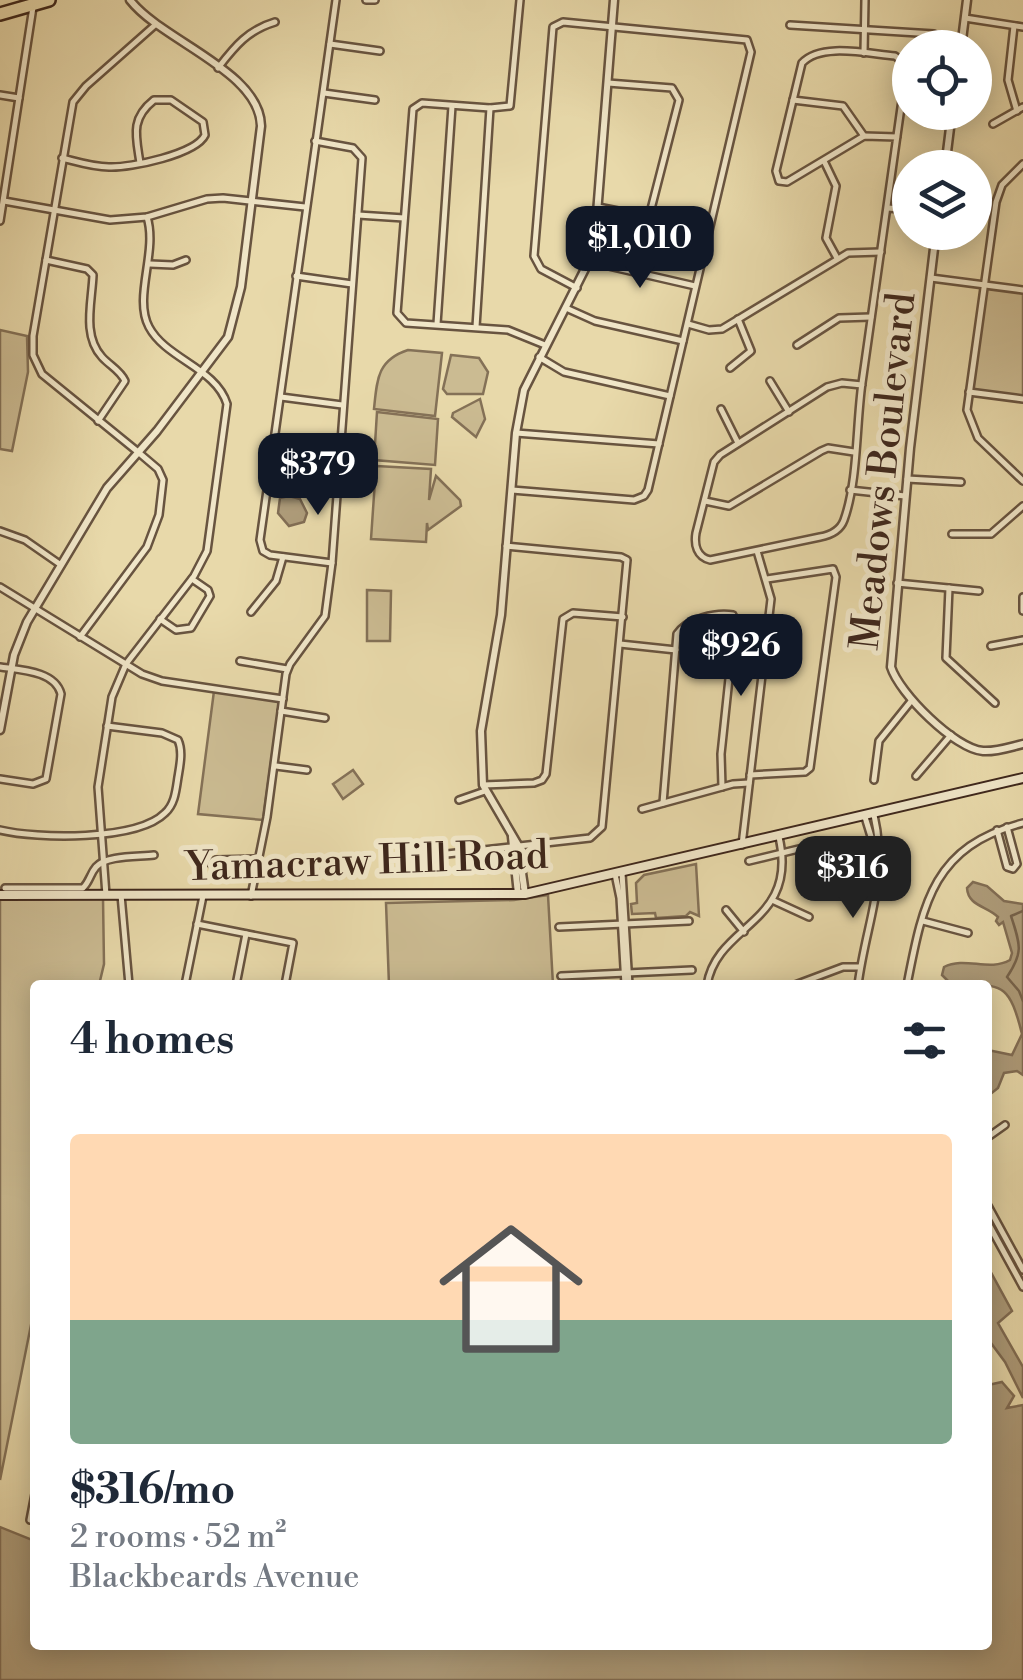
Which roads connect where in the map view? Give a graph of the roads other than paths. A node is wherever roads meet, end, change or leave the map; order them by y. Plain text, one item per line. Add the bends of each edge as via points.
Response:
1 (50, 0) edge
2 (132, 0) edge
3 (336, 0) edge
4 (366, 0) edge
5 (376, 0) edge
6 (520, 0) edge
7 (614, 0) edge
8 (865, 0) edge
9 (967, 0) edge
10 (33, 6) junction
11 (0, 14) edge
12 (964, 18) junction
13 (275, 22) dead end
14 (155, 24) junction
15 (790, 25) dead end
16 (612, 26) junction
17 (1014, 26) junction
18 (1023, 26) edge
19 (864, 30) junction
20 (963, 30) edge
21 (892, 32) edge
22 (330, 44) junction
23 (380, 52) dead end
24 (864, 53) junction
25 (218, 68) junction
26 (608, 83) junction
27 (324, 93) junction
28 (0, 95) edge
29 (19, 98) junction
30 (375, 100) dead end
31 (793, 100) junction
32 (452, 106) junction
33 (490, 108) junction
34 (1020, 109) edge
35 (993, 124) dead end
36 (864, 136) junction
37 (897, 137) junction
38 (315, 141) junction
39 (62, 158) junction
40 (824, 162) junction
41 (140, 163) junction
42 (1023, 164) edge
43 (253, 200) junction
44 (4, 201) junction
45 (305, 207) junction
46 (598, 207) junction
47 (888, 208) junction
48 (892, 208) edge
49 (54, 210) junction
50 (358, 214) junction
51 (147, 217) junction
52 (404, 218) junction
53 (0, 221) edge
54 (934, 250) edge
55 (881, 252) junction
56 (837, 258) junction
57 (46, 260) junction
58 (186, 260) dead end
59 (591, 262) junction
60 (150, 264) junction
61 (296, 276) junction
62 (931, 278) junction
63 (352, 284) junction
64 (983, 285) junction
65 (696, 286) junction
66 (577, 288) junction
67 (1023, 290) edge
68 (566, 308) junction
69 (872, 317) junction
70 (738, 319) junction
71 (436, 324) junction
72 (688, 324) junction
73 (476, 327) junction
74 (683, 341) junction
75 (797, 344) dead end
76 (546, 345) junction
77 (539, 357) junction
78 (730, 368) dead end
79 (202, 374) junction
80 (770, 382) dead end
81 (862, 384) junction
82 (969, 392) junction
83 (670, 396) junction
84 (281, 397) junction
85 (1023, 399) edge
86 (343, 406) junction
87 (721, 409) dead end
88 (789, 412) junction
89 (98, 421) junction
90 (516, 433) junction
91 (738, 443) junction
92 (659, 444) junction
93 (138, 452) junction
94 (854, 452) junction
95 (270, 473) junction
96 (907, 479) junction
97 (1023, 481) edge
98 (338, 482) junction
99 (961, 482) dead end
100 (512, 490) junction
101 (850, 490) junction
102 (905, 496) junction
103 (704, 501) junction
104 (1023, 506) edge
105 (0, 531) edge
106 (952, 534) dead end
107 (506, 546) junction
108 (758, 551) junction
109 (282, 557) junction
110 (332, 564) junction
111 (61, 565) junction
112 (192, 579) junction
113 (768, 579) junction
114 (898, 583) junction
115 (0, 588) edge
116 (948, 588) junction
117 (979, 590) dead end
118 (1023, 598) edge
119 (36, 607) junction
120 (1023, 611) edge
121 (251, 612) dead end
122 (623, 616) junction
123 (160, 619) junction
124 (80, 636) junction
125 (1023, 640) edge
126 (620, 644) junction
127 (991, 646) dead end
128 (676, 650) junction
129 (240, 660) dead end
130 (126, 664) junction
131 (0, 667) edge
132 (11, 668) junction
133 (288, 669) junction
134 (283, 698) junction
135 (912, 700) junction
136 (995, 703) dead end
137 (282, 711) junction
138 (324, 718) dead end
139 (107, 726) junction
140 (0, 730) edge
141 (950, 734) junction
142 (1023, 744) edge
143 (274, 766) junction
144 (308, 770) dead end
145 (916, 776) dead end
146 (1023, 778) edge
147 (0, 779) edge
148 (750, 779) junction
149 (874, 780) dead end
150 (722, 787) junction
151 (484, 788) junction
152 (459, 800) dead end
153 (663, 803) junction
154 (642, 809) dead end
155 (869, 816) junction
156 (1023, 823) edge
157 (1008, 827) junction
158 (0, 830) edge
159 (996, 830) junction
160 (101, 833) junction
161 (779, 837) junction
162 (815, 845) dead end
163 (516, 846) junction
164 (742, 846) junction
165 (781, 853) junction
166 (154, 855) dead end
167 (438, 855) dead end
168 (259, 859) junction
169 (750, 861) dead end
170 (103, 862) junction
171 (211, 864) dead end
172 (619, 874) junction
173 (2, 892) edge
174 (521, 894) junction
175 (106, 895) junction
176 (121, 895) junction
177 (202, 896) junction
178 (251, 896) junction
179 (772, 900) junction
180 (726, 910) dead end
181 (809, 917) dead end
182 (690, 921) dead end
183 (922, 921) junction
184 (197, 924) junction
185 (624, 924) junction
186 (559, 927) dead end
187 (744, 932) junction
188 (968, 932) dead end
189 (246, 934) junction
190 (860, 967) junction
191 (692, 970) dead end
192 (626, 973) junction
193 (561, 976) dead end
194 (129, 980) edge
195 (186, 980) edge
196 (237, 980) edge
197 (286, 980) edge
198 (627, 980) edge
199 (709, 980) edge
200 (808, 980) edge
201 (859, 980) edge
202 (907, 980) edge
203 (1005, 1125) dead end
204 (992, 1133) edge
205 (992, 1213) edge
206 (992, 1230) edge
207 (1023, 1270) edge
208 (1023, 1287) edge

1 - 10 highway
2 - 14 street
3 - 22 street
4 - 5 street
6 - 33 street via 512,101 507,108
7 - 16 street
8 - 19 street
9 - 12 street
10 - 11 highway
10 - 29 street
12 - 17 street
12 - 20 street
13 - 25 street via 243,38
14 - 25 street
14 - 39 street via 78,95
15 - 19 street
16 - 26 street
16 - 65 street via 743,37 750,43
16 - 66 street via 563,22 551,31 534,256 541,270
17 - 18 street
17 - 34 street via 1008,80
19 - 21 street
19 - 24 street
22 - 23 street
22 - 27 street
24 - 31 street via 806,58
24 - 37 street via 895,56 905,66
25 - 43 street via 248,92 260,115
26 - 46 street
26 - 46 street via 672,88 679,100 652,210 643,216
27 - 30 street
27 - 38 street
28 - 29 street
29 - 44 street
31 - 36 street via 843,106
31 - 40 street via 777,179 787,182
32 - 33 street
32 - 52 street via 422,103 413,109
32 - 71 street
33 - 73 street
34 - 35 street
36 - 37 street
36 - 40 street
37 - 47 street
38 - 45 street
38 - 50 street via 359,152
39 - 41 street via 107,168
39 - 49 street
40 - 56 street via 836,186 826,238
41 - 41 street via 194,148 205,135 202,122 171,100 154,100 134,124
42 - 64 street via 998,193
43 - 45 street
43 - 51 street via 207,199
43 - 79 street via 234,322
44 - 49 street
44 - 53 street
45 - 61 street
46 - 59 street
47 - 48 street
47 - 55 street
49 - 51 street via 110,220
49 - 57 street
50 - 52 street
50 - 63 street
51 - 60 street
52 - 71 street via 398,316 406,323
54 - 62 street, Meadows Boulevard
55 - 56 street via 856,250
55 - 69 street
56 - 70 street
57 - 89 street via 32,336 36,366
57 - 89 street via 93,276 92,340 125,381
58 - 60 street
59 - 65 street
59 - 66 street
60 - 79 street via 144,302 149,327
61 - 63 street
61 - 84 street
62 - 64 street
62 - 96 street, Meadows Boulevard
63 - 86 street
64 - 67 street
64 - 82 street
65 - 72 street
66 - 68 street
68 - 74 street
68 - 76 street
69 - 75 street via 839,318
69 - 81 street
70 - 72 street via 716,330
70 - 78 street via 751,350
71 - 73 street
72 - 74 street
73 - 76 street
74 - 83 street
76 - 77 street
77 - 83 street via 564,372
77 - 90 street
79 - 93 street
79 - 112 street via 227,404 213,525
80 - 88 street
81 - 88 street via 835,384
81 - 94 street
82 - 85 street
82 - 97 street via 976,435
83 - 92 street
84 - 86 street
84 - 95 street
86 - 98 street
87 - 91 street
88 - 91 street
89 - 93 street
90 - 92 street
90 - 100 street
91 - 103 street via 714,462
92 - 100 street via 648,490 639,499
93 - 111 street via 107,488
93 - 124 street via 163,480 155,531
94 - 101 street
94 - 103 street via 828,448 730,506
95 - 98 street
95 - 109 street via 260,544
96 - 99 street
96 - 102 street, Meadows Boulevard
98 - 110 street
100 - 107 street
101 - 102 street
101 - 108 street via 835,532
102 - 114 street, Meadows Boulevard
103 - 108 street via 695,539 700,555 710,560
104 - 106 street via 991,534
105 - 111 street
107 - 122 street via 621,556 627,560
107 - 151 street via 481,731
108 - 113 street
109 - 110 street
109 - 121 street via 276,581
110 - 133 street via 325,616
111 - 119 street
112 - 123 street
112 - 123 street via 210,596 190,628 176,630
113 - 148 street
113 - 148 street via 832,569 836,577 810,768
114 - 116 street
114 - 135 street, Meadows Boulevard via 891,667
115 - 119 street
116 - 117 street
116 - 136 street via 946,658
118 - 120 street
119 - 124 street
119 - 132 street
122 - 126 street
122 - 151 street via 573,613 563,619 546,774 534,783
123 - 130 street
124 - 130 street
125 - 127 street
126 - 128 street
126 - 163 street via 600,831 590,838
128 - 150 street via 682,626 732,615
128 - 153 street
129 - 133 street
130 - 134 street via 162,681
130 - 139 street
131 - 132 street
132 - 140 street
132 - 147 street via 54,680 60,694 46,779
133 - 134 street
134 - 137 street
135 - 141 street, Meadows Boulevard
135 - 149 street via 879,741
137 - 138 street
137 - 143 street
139 - 160 street via 98,787
139 - 160 street via 172,736 181,748 166,813
141 - 142 street, Meadows Boulevard via 982,751
141 - 145 street
143 - 144 street
143 - 168 street
146 - 155 main road, Yamacraw Hill Road
148 - 150 street
148 - 164 street
150 - 153 street
151 - 152 street
151 - 163 street
153 - 154 street
155 - 161 main road, Yamacraw Hill Road
155 - 190 street via 879,840 880,884
156 - 157 street
157 - 159 street
157 - 159 street via 1013,868 1006,867
158 - 160 street via 51,838
159 - 183 street via 980,836 942,873
160 - 170 street
161 - 164 main road, Yamacraw Hill Road
161 - 165 street
162 - 165 street
163 - 167 street
163 - 174 street
164 - 172 main road, Yamacraw Hill Road
165 - 169 street
165 - 179 street
166 - 170 street
168 - 171 street
168 - 178 street
170 - 173 street via 83,888
170 - 175 street
172 - 174 main road, Yamacraw Hill Road
172 - 185 street
173 - 175 main road, Yamacraw Hill Road
174 - 178 main road, Yamacraw Hill Road
175 - 176 main road, Yamacraw Hill Road
176 - 177 main road, Yamacraw Hill Road
176 - 194 street
177 - 178 main road, Yamacraw Hill Road
177 - 184 street
179 - 181 street
179 - 187 street
180 - 187 street
182 - 185 street
183 - 188 street
183 - 202 street
184 - 189 street
184 - 195 street
185 - 186 street
185 - 192 street
187 - 199 street via 716,960
189 - 196 street
189 - 197 street via 293,943
190 - 200 street via 843,966
190 - 201 street
191 - 192 street
192 - 193 street
192 - 198 street
203 - 204 street
205 - 207 street
206 - 208 street

